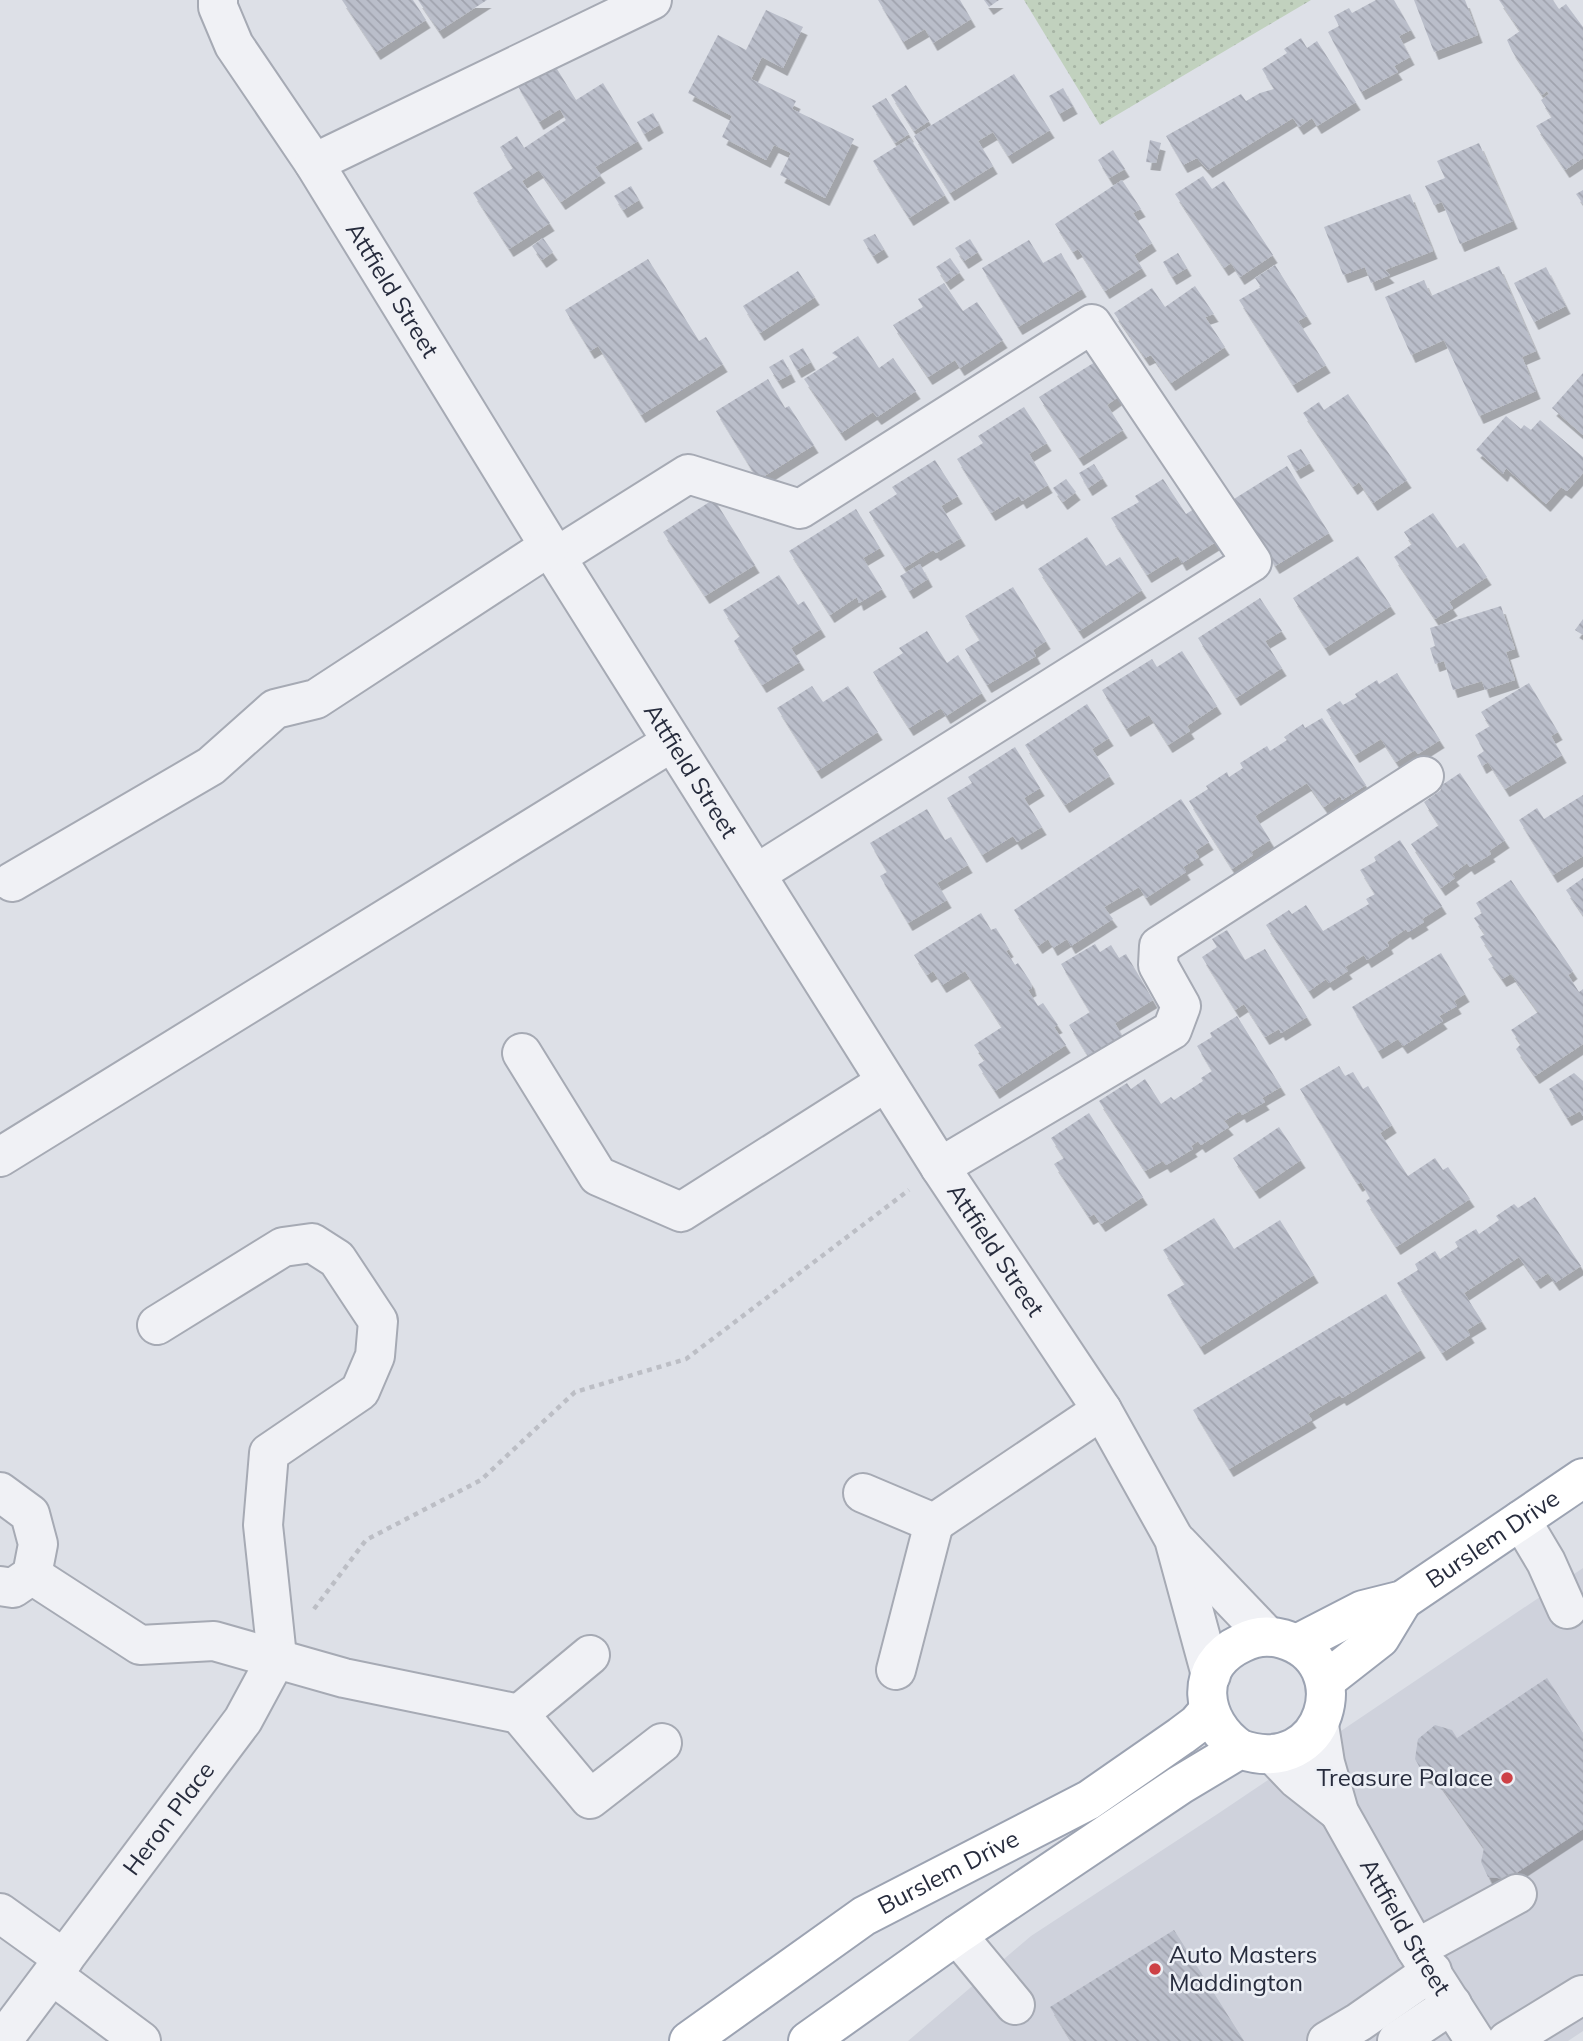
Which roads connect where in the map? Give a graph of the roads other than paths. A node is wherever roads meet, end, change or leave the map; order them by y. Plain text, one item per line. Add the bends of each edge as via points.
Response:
1 (218, 0) edge
2 (652, 0) edge
3 (314, 163) junction
4 (553, 552) junction
5 (672, 742) junction
6 (1424, 776) dead end
7 (756, 874) junction
8 (12, 881) dead end
9 (522, 1053) dead end
10 (886, 1083) junction
11 (0, 1157) edge
12 (940, 1167) junction
13 (157, 1325) dead end
14 (1102, 1410) junction
15 (1582, 1482) edge
16 (0, 1492) edge
17 (863, 1493) dead end
18 (1521, 1520) junction
19 (934, 1523) junction
20 (1174, 1539) junction
21 (16, 1581) edge
22 (1404, 1600) junction
23 (1567, 1609) dead end
24 (1282, 1640) junction
25 (590, 1655) dead end
26 (277, 1657) junction
27 (896, 1670) dead end
28 (1325, 1681) junction
29 (1210, 1693) junction
30 (519, 1714) junction
31 (1319, 1725) junction
32 (662, 1743) dead end
33 (1257, 1752) junction
34 (1339, 1812) junction
35 (1517, 1894) dead end
36 (0, 1913) edge
37 (957, 1935) junction
38 (1424, 1960) junction
39 (58, 1967) junction
40 (1582, 1995) edge
41 (1452, 2004) junction
42 (1015, 2005) dead end
43 (2, 2041) edge
44 (141, 2041) edge
45 (689, 2041) edge
46 (808, 2041) edge
47 (1327, 2041) edge
48 (1397, 2041) edge
49 (1475, 2041) edge
50 (1507, 2041) edge

1 - 3 street, Attfield Street via 234,45
2 - 3 street
3 - 4 street, Attfield Street
4 - 5 street, Attfield Street
4 - 7 street via 688,474 800,509 1092,324 1252,562
4 - 8 street via 316,699 275,709 211,765
5 - 7 street, Attfield Street
5 - 11 street
6 - 12 street via 1159,946 1158,965 1181,1006 1172,1030
7 - 10 street, Attfield Street
9 - 10 street via 598,1175 681,1212
10 - 12 street, Attfield Street
12 - 14 street, Attfield Street
13 - 26 street via 283,1247 312,1243 337,1259 378,1321 375,1356 360,1391 269,1453 263,1525
14 - 19 street
14 - 20 street, Attfield Street
15 - 18 main road, Burslem Drive
16 - 21 street via 30,1514 38,1544
17 - 19 street
18 - 22 main road, Burslem Drive
18 - 23 street
19 - 27 street
20 - 24 street, Attfield Street
20 - 29 street, Attfield Street
21 - 26 street via 140,1645 214,1641
22 - 24 main road, Burslem Drive
22 - 28 main road, Burslem Drive via 1380,1638
24 - 28 main road via 1310,1654
24 - 29 main road, Burslem Drive via 1249,1639 1233,1647 1220,1659
25 - 30 street
26 - 30 street via 344,1678
26 - 39 street, Heron Place via 243,1720
28 - 31 main road via 1325,1711
29 - 33 main road via 1216,1726 1226,1740
29 - 45 main road, Burslem Drive via 1198,1724 1089,1800 864,1916
30 - 32 street via 590,1799
31 - 33 main road, Burslem Drive via 1292,1750
31 - 34 street, Attfield Street
33 - 34 street, Attfield Street
33 - 37 main road, Burslem Drive via 1180,1785
34 - 38 street, Attfield Street
35 - 38 street
36 - 39 street
37 - 42 street
37 - 46 main road, Burslem Drive
38 - 41 street, Attfield Street
38 - 47 street via 1359,2022
39 - 43 street, Heron Place
39 - 44 street
40 - 50 street
41 - 48 street
41 - 49 street, Attfield Street

